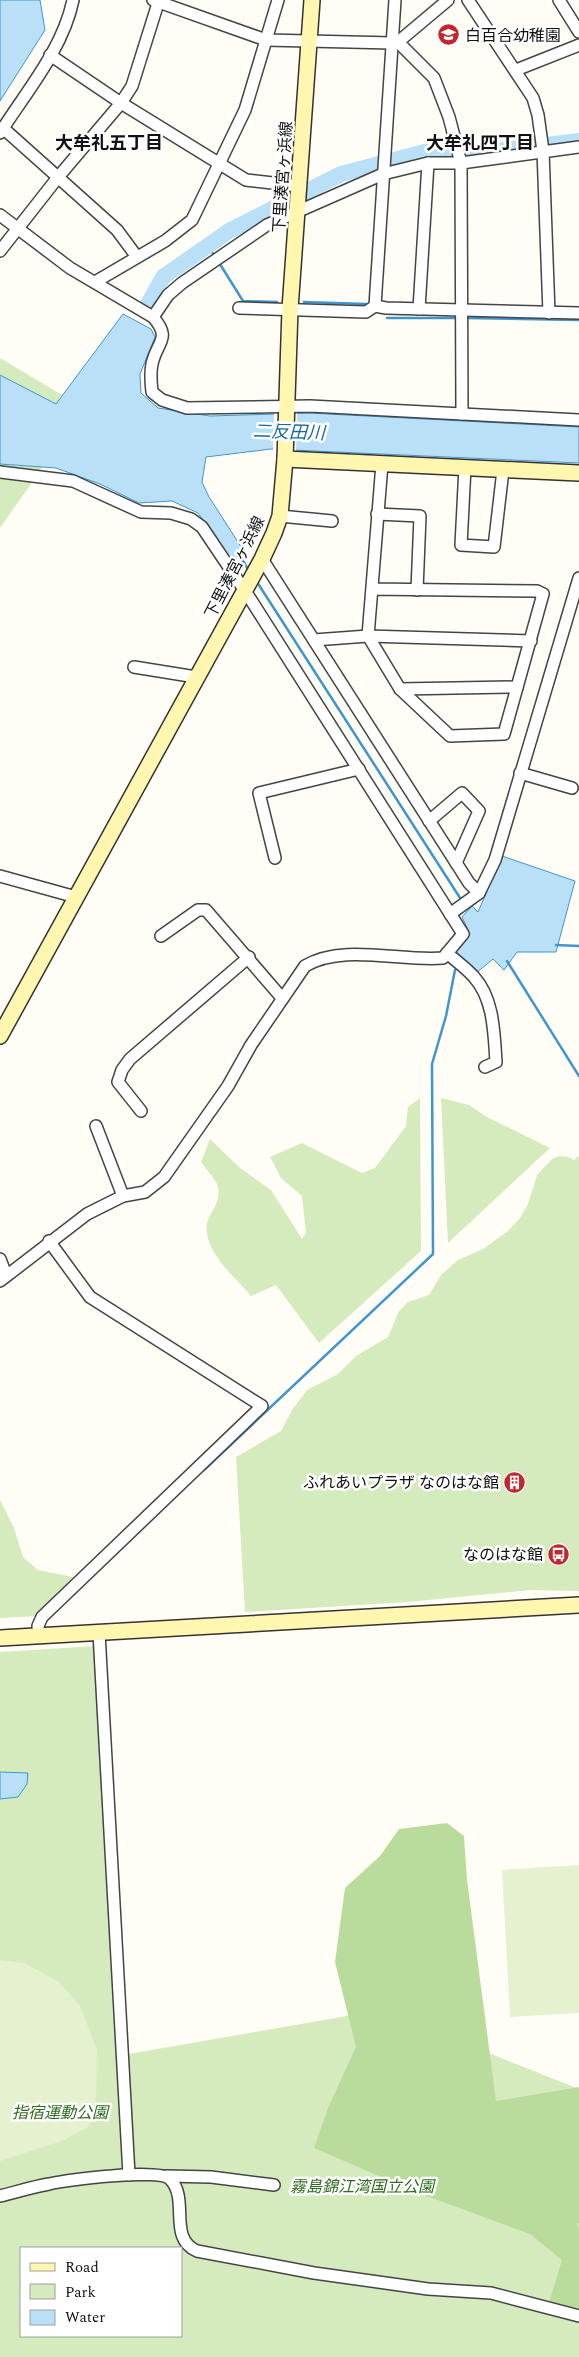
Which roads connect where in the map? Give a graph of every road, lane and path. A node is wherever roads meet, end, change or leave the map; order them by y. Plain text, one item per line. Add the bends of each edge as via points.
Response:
1 (73, 0) edge
2 (278, 0) edge
3 (312, 0) edge
4 (395, 0) edge
5 (448, 0) edge
6 (468, 0) edge
7 (559, 0) edge
8 (157, 1) edge
9 (579, 32) edge
10 (310, 39) junction
11 (266, 40) junction
12 (395, 43) junction
13 (579, 45) edge
14 (50, 55) junction
15 (516, 70) junction
16 (121, 103) junction
17 (2, 130) edge
18 (543, 147) junction
19 (579, 147) edge
20 (460, 158) junction
21 (428, 163) junction
22 (218, 164) junction
23 (383, 174) junction
24 (59, 176) junction
25 (299, 188) junction
26 (298, 211) junction
27 (0, 215) edge
28 (18, 230) junction
29 (0, 251) edge
30 (137, 257) junction
31 (95, 282) junction
32 (375, 306) junction
33 (240, 308) dead end
34 (290, 309) junction
35 (419, 309) junction
36 (549, 313) junction
37 (579, 313) edge
38 (462, 315) junction
39 (153, 317) junction
40 (286, 409) junction
41 (462, 414) junction
42 (579, 420) edge
43 (285, 460) junction
44 (382, 464) junction
45 (465, 467) junction
46 (503, 470) junction
47 (0, 472) edge
48 (579, 473) edge
49 (377, 514) junction
50 (280, 516) junction
51 (332, 521) dead end
52 (262, 559) junction
53 (579, 578) edge
54 (244, 589) junction
55 (372, 589) junction
56 (417, 590) junction
57 (368, 636) junction
58 (314, 640) junction
59 (531, 641) junction
60 (134, 667) dead end
61 (196, 677) junction
62 (517, 687) junction
63 (400, 689) junction
64 (359, 769) junction
65 (520, 773) junction
66 (572, 788) dead end
67 (429, 821) junction
68 (275, 858) dead end
69 (456, 863) junction
70 (0, 876) edge
71 (476, 896) junction
72 (76, 897) junction
73 (452, 913) junction
74 (161, 936) dead end
75 (447, 954) junction
76 (249, 957) junction
77 (282, 998) junction
78 (0, 1036) edge
79 (485, 1067) dead end
80 (141, 1111) dead end
81 (96, 1126) dead end
82 (123, 1196) junction
83 (49, 1241) junction
84 (0, 1260) edge
85 (3, 1278) edge
86 (579, 1605) edge
87 (100, 1633) junction
88 (39, 1636) junction
89 (0, 1638) edge
90 (129, 2175) junction
91 (166, 2176) junction
92 (274, 2185) dead end
93 (0, 2196) edge
94 (579, 2316) edge

1 - 14 street via 63,31
2 - 11 street
3 - 10 main road, 下里湊宮ヶ浜線
4 - 12 street
5 - 12 street
6 - 15 street
7 - 9 street
8 - 11 street
8 - 16 street via 132,86
10 - 11 street
10 - 12 street
10 - 25 main road, 下里湊宮ヶ浜線
11 - 22 street via 245,110
12 - 20 street via 434,78
12 - 23 street
13 - 15 street
14 - 16 street
14 - 17 street
15 - 18 street via 533,98
16 - 22 street
16 - 24 street
17 - 24 street
18 - 19 street
18 - 20 street
18 - 36 street
20 - 21 street
20 - 38 street
21 - 23 street
21 - 35 street
22 - 25 street via 246,180
22 - 30 street via 192,220
23 - 26 street
23 - 32 street
24 - 28 street
24 - 30 street via 117,230
25 - 26 main road, 下里湊宮ヶ浜線
26 - 34 main road, 下里湊宮ヶ浜線
26 - 39 street via 267,225 217,259 168,295
27 - 28 street
28 - 29 street
28 - 31 street
30 - 31 street
31 - 39 street
32 - 34 street via 366,312
32 - 35 street
33 - 34 street
34 - 40 main road, 下里湊宮ヶ浜線
35 - 38 street
36 - 37 street
36 - 38 street
38 - 41 street
39 - 40 street via 162,328 163,336 152,362 152,392 156,396 187,408
40 - 41 street
40 - 43 main road, 下里湊宮ヶ浜線
41 - 42 street
43 - 44 main road
43 - 50 main road, 下里湊宮ヶ浜線
44 - 45 main road
44 - 49 street
45 - 46 main road
45 - 46 street via 461,545 494,546
46 - 48 main road
47 - 54 street via 73,481 140,512 172,513 191,519 202,527
49 - 55 street
49 - 56 street via 420,516
50 - 51 street
50 - 52 main road, 下里湊宮ヶ浜線
52 - 54 main road, 下里湊宮ヶ浜線
52 - 58 street
53 - 65 street
54 - 61 main road, 下里湊宮ヶ浜線
54 - 64 street
55 - 56 street
55 - 57 street
56 - 59 street via 537,591 543,594
57 - 58 street
57 - 59 street
57 - 63 street
58 - 67 street
59 - 62 street
60 - 61 street
61 - 72 main road, 下里湊宮ヶ浜線
62 - 63 street
62 - 63 street via 504,734 450,736
64 - 68 street via 259,793
64 - 73 street
65 - 66 street
65 - 71 street via 495,860
67 - 69 street
67 - 69 street via 462,793 479,811
69 - 71 street
70 - 72 street
71 - 73 street
72 - 78 main road, 下里湊宮ヶ浜線
73 - 75 street via 462,934
74 - 76 street via 198,910 206,910
75 - 77 street via 443,958 428,960 374,955 315,960 305,966
75 - 79 street via 473,976 488,1000 496,1062
76 - 77 street
76 - 80 street via 130,1059 122,1070 118,1082
77 - 82 street via 228,1086 164,1177 145,1192
81 - 82 street
82 - 83 street via 87,1214
83 - 85 street
83 - 88 street via 90,1297 262,1406 42,1617 38,1626
84 - 85 street
86 - 87 main road
87 - 88 main road
87 - 90 street
88 - 89 main road
90 - 91 street
90 - 93 street via 48,2184
91 - 92 street via 211,2177
91 - 94 street via 176,2188 185,2242 198,2251 314,2274 428,2289 491,2293

